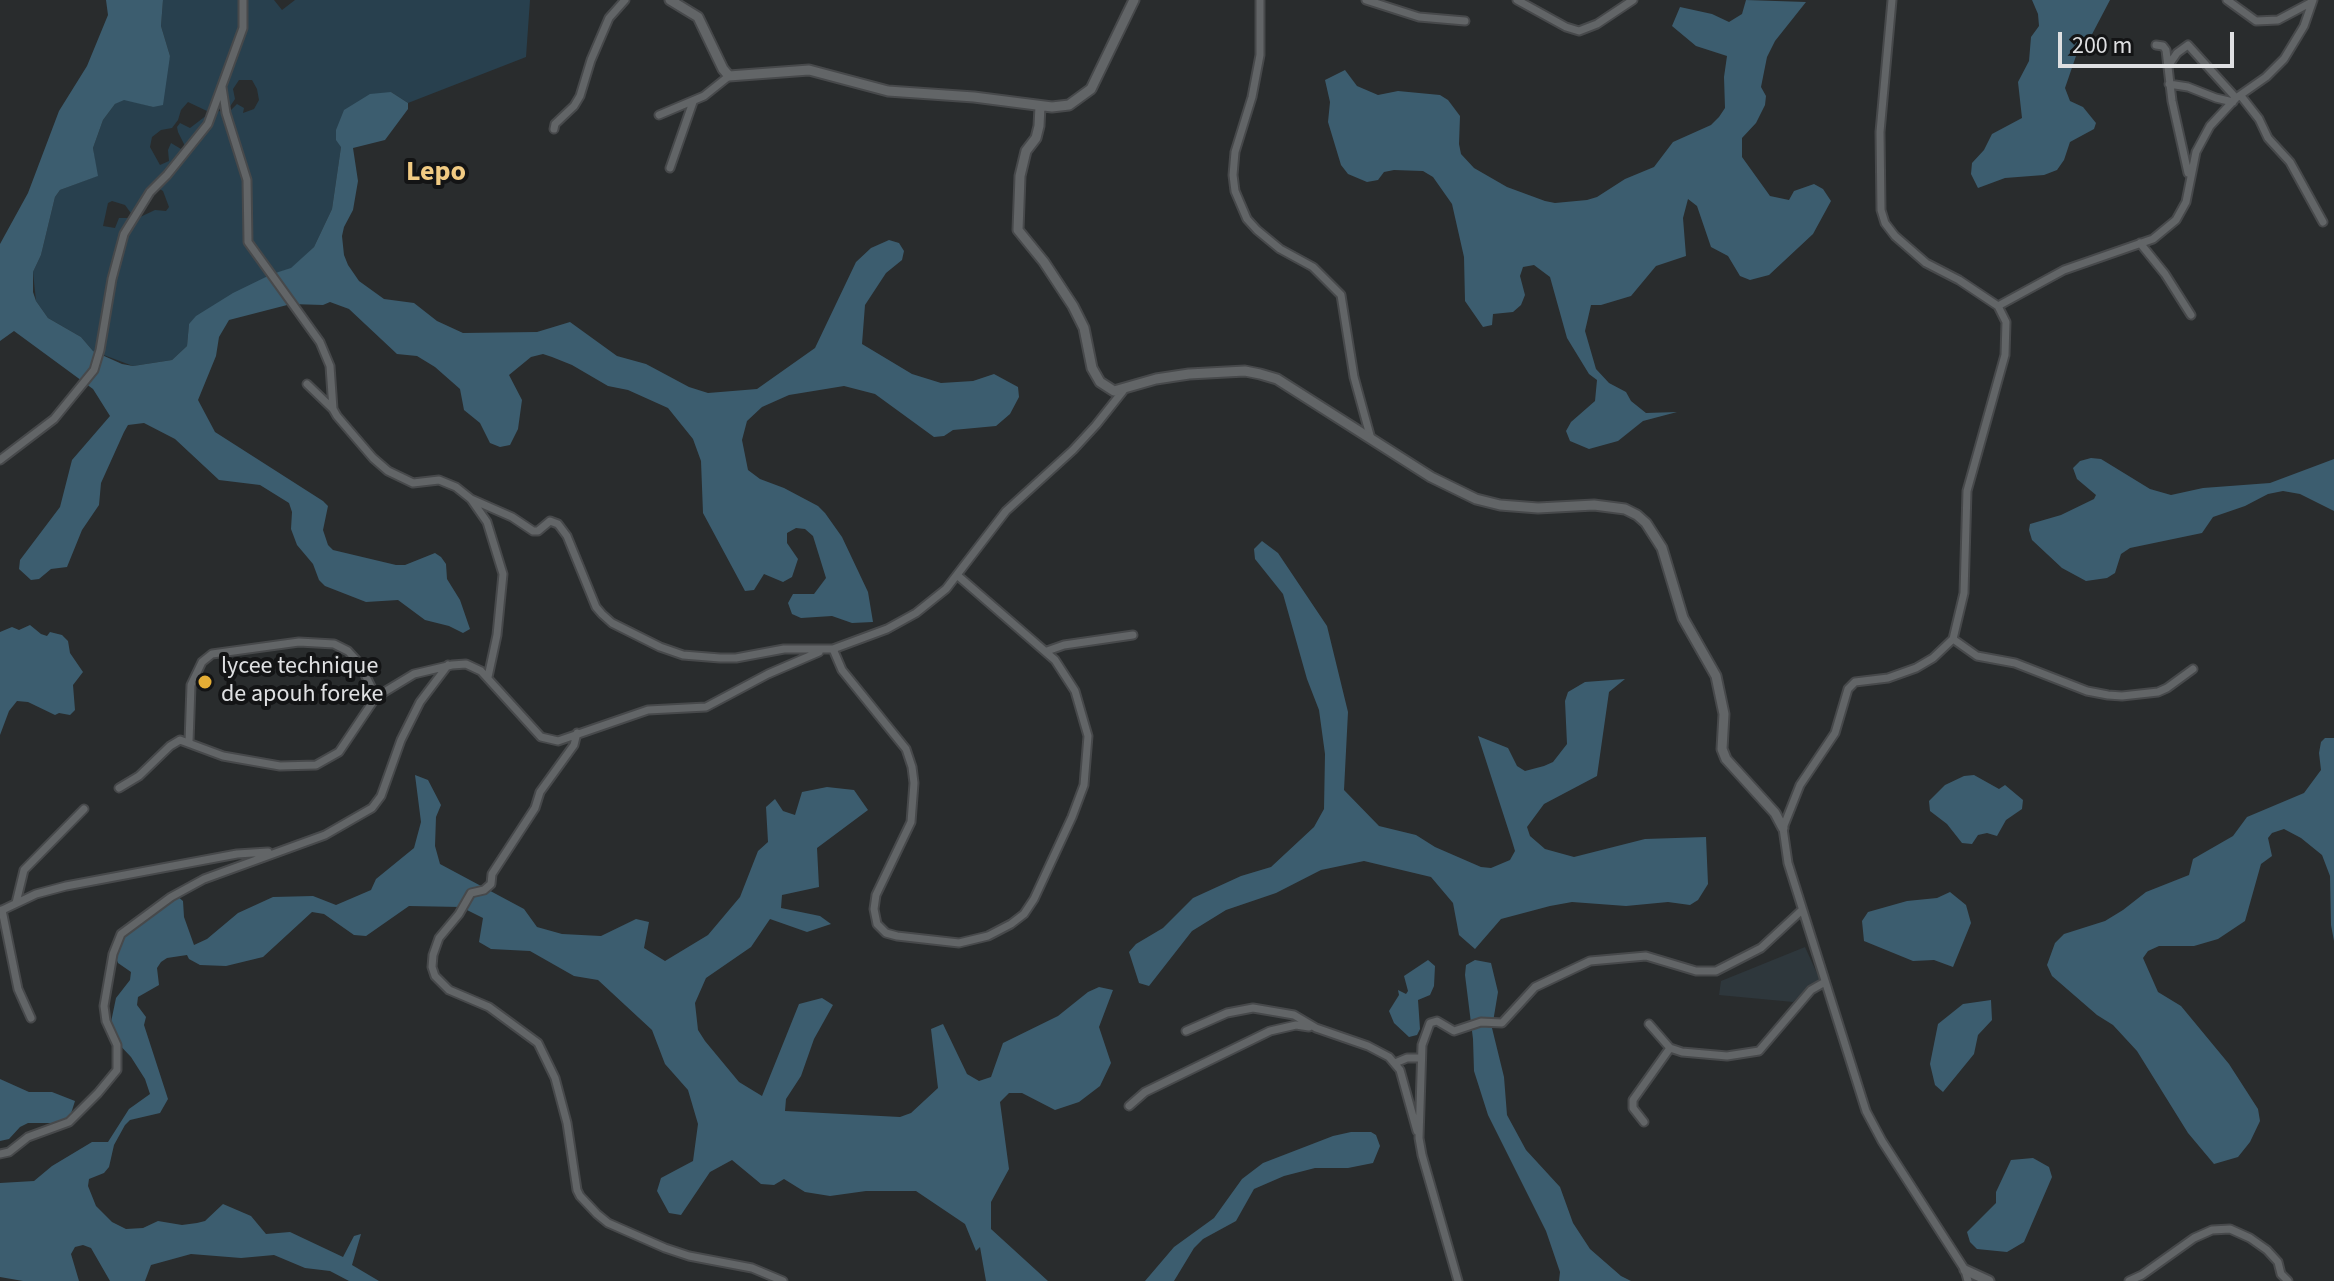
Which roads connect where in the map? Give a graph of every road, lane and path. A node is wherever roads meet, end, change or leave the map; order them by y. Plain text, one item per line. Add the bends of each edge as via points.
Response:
1 (243, 0) edge
2 (625, 0) edge
3 (670, 0) edge
4 (1134, 0) edge
5 (1260, 0) edge
6 (1366, 0) edge
7 (1517, 0) edge
8 (1633, 0) edge
9 (1892, 0) edge
10 (2227, 0) edge
11 (2312, 1) edge
12 (1465, 21) dead end
13 (2156, 45) dead end
14 (2168, 68) junction
15 (729, 76) junction
16 (2169, 84) junction
17 (222, 87) junction
18 (2237, 99) junction
19 (693, 102) junction
20 (1040, 106) junction
21 (659, 115) dead end
22 (554, 129) dead end
23 (670, 168) dead end
24 (2189, 178) junction
25 (2323, 222) dead end
26 (2140, 243) junction
27 (1998, 306) junction
28 (2191, 315) dead end
29 (307, 384) dead end
30 (1123, 391) junction
31 (333, 409) junction
32 (1371, 439) junction
33 (0, 460) edge
34 (471, 499) junction
35 (957, 575) junction
36 (1133, 635) dead end
37 (1953, 639) junction
38 (833, 649) junction
39 (823, 650) junction
40 (1047, 651) junction
41 (448, 665) junction
42 (2193, 669) dead end
43 (488, 677) junction
44 (376, 697) junction
45 (577, 733) junction
46 (189, 742) junction
47 (119, 788) dead end
48 (84, 809) dead end
49 (1783, 828) junction
50 (274, 852) junction
51 (16, 903) junction
52 (1, 910) edge
53 (1802, 910) junction
54 (1825, 982) junction
55 (31, 1018) dead end
56 (1649, 1024) dead end
57 (1316, 1028) junction
58 (1186, 1031) dead end
59 (1670, 1048) junction
60 (1421, 1058) junction
61 (1395, 1063) junction
62 (1129, 1106) dead end
63 (1644, 1122) dead end
64 (1419, 1138) junction
65 (0, 1154) edge
66 (1965, 1270) junction
67 (783, 1281) edge
68 (1458, 1281) edge
69 (1968, 1281) edge
70 (1989, 1281) edge
71 (2129, 1281) edge
72 (2288, 1281) edge

1 - 17 street via 243,28
2 - 22 street via 609,18 580,96
3 - 15 street via 698,17
4 - 20 street via 1091,89 1069,105
5 - 32 street via 1260,55 1235,152 1235,191 1257,230 1313,267 1341,295
6 - 12 street via 1419,17
7 - 8 street via 1579,31
9 - 27 street via 1880,132 1881,210 1895,236 1926,263
10 - 11 street via 2256,21 2278,20
11 - 18 street via 2284,59
13 - 14 street via 2166,50
14 - 16 street
14 - 18 street via 2188,45
15 - 19 street
15 - 20 street via 809,70 888,91
16 - 18 street
16 - 24 street
17 - 31 street via 247,180 248,242 320,342 330,366
17 - 33 street via 202,134 150,192 124,234 90,376 50,423
18 - 24 street via 2201,140
18 - 25 street via 2290,162
19 - 21 street
19 - 23 street
20 - 30 street via 1036,138 1026,151 1020,176 1018,230 1073,306 1100,382
24 - 26 street via 2186,202 2176,220
26 - 27 street via 2064,270
26 - 28 street
27 - 37 street via 2006,322 2006,346 1967,491 1964,593
29 - 31 street
30 - 32 street via 1178,375 1245,371 1277,379
30 - 35 street via 1089,433 1006,511
31 - 34 street via 388,471 413,483 443,481
32 - 49 street via 1476,499 1538,508 1612,507 1646,523 1662,548 1683,618 1716,676 1726,759
34 - 39 street via 533,531 550,521 558,524 596,607 612,623 660,647 720,658 784,649
34 - 43 street via 487,522 503,574
35 - 38 street via 916,613 871,637
35 - 40 street
36 - 40 street
37 - 42 street via 1977,656 2015,663 2108,695 2158,692
37 - 49 street via 1916,668 1855,682 1848,689 1835,733 1800,785
38 - 39 street
38 - 40 street via 842,670 906,749 912,767 911,822 876,895 877,924 897,936 959,943 988,936 1024,914 1084,785 1085,718 1066,675
39 - 45 street via 706,707 659,708
41 - 43 street via 473,666
41 - 44 street via 414,674
41 - 50 street via 420,702 372,808 325,835
43 - 45 street via 541,737 558,741
44 - 46 street via 339,752 316,765 280,766 223,756
44 - 46 street via 360,664 334,644 299,642 212,654 191,685
45 - 67 street via 492,874 491,884 471,893 439,938 433,955 435,976 449,990 489,1007 538,1043 555,1078 567,1123 577,1190 597,1214 665,1248 752,1268
46 - 47 street via 175,741
48 - 51 street via 24,870
49 - 53 street
50 - 51 street via 66,886
50 - 65 street via 186,889 121,934 104,1006 117,1045 117,1070 69,1122
51 - 52 street
52 - 55 street via 14,974
53 - 54 street
53 - 60 street via 1761,948 1716,971 1696,971 1646,956 1590,961 1535,987 1502,1023 1481,1022 1454,1031 1437,1021 1430,1023
54 - 59 street via 1811,990 1759,1051 1727,1056
54 - 66 street via 1872,1126
56 - 59 street
57 - 58 street via 1294,1015 1253,1008
57 - 61 street via 1368,1046
57 - 62 street via 1296,1025 1270,1031 1145,1092
59 - 63 street via 1633,1100
60 - 61 street
60 - 64 street
61 - 64 street
64 - 68 street
66 - 69 street
66 - 70 street
71 - 72 street via 2194,1238 2230,1229 2267,1250

